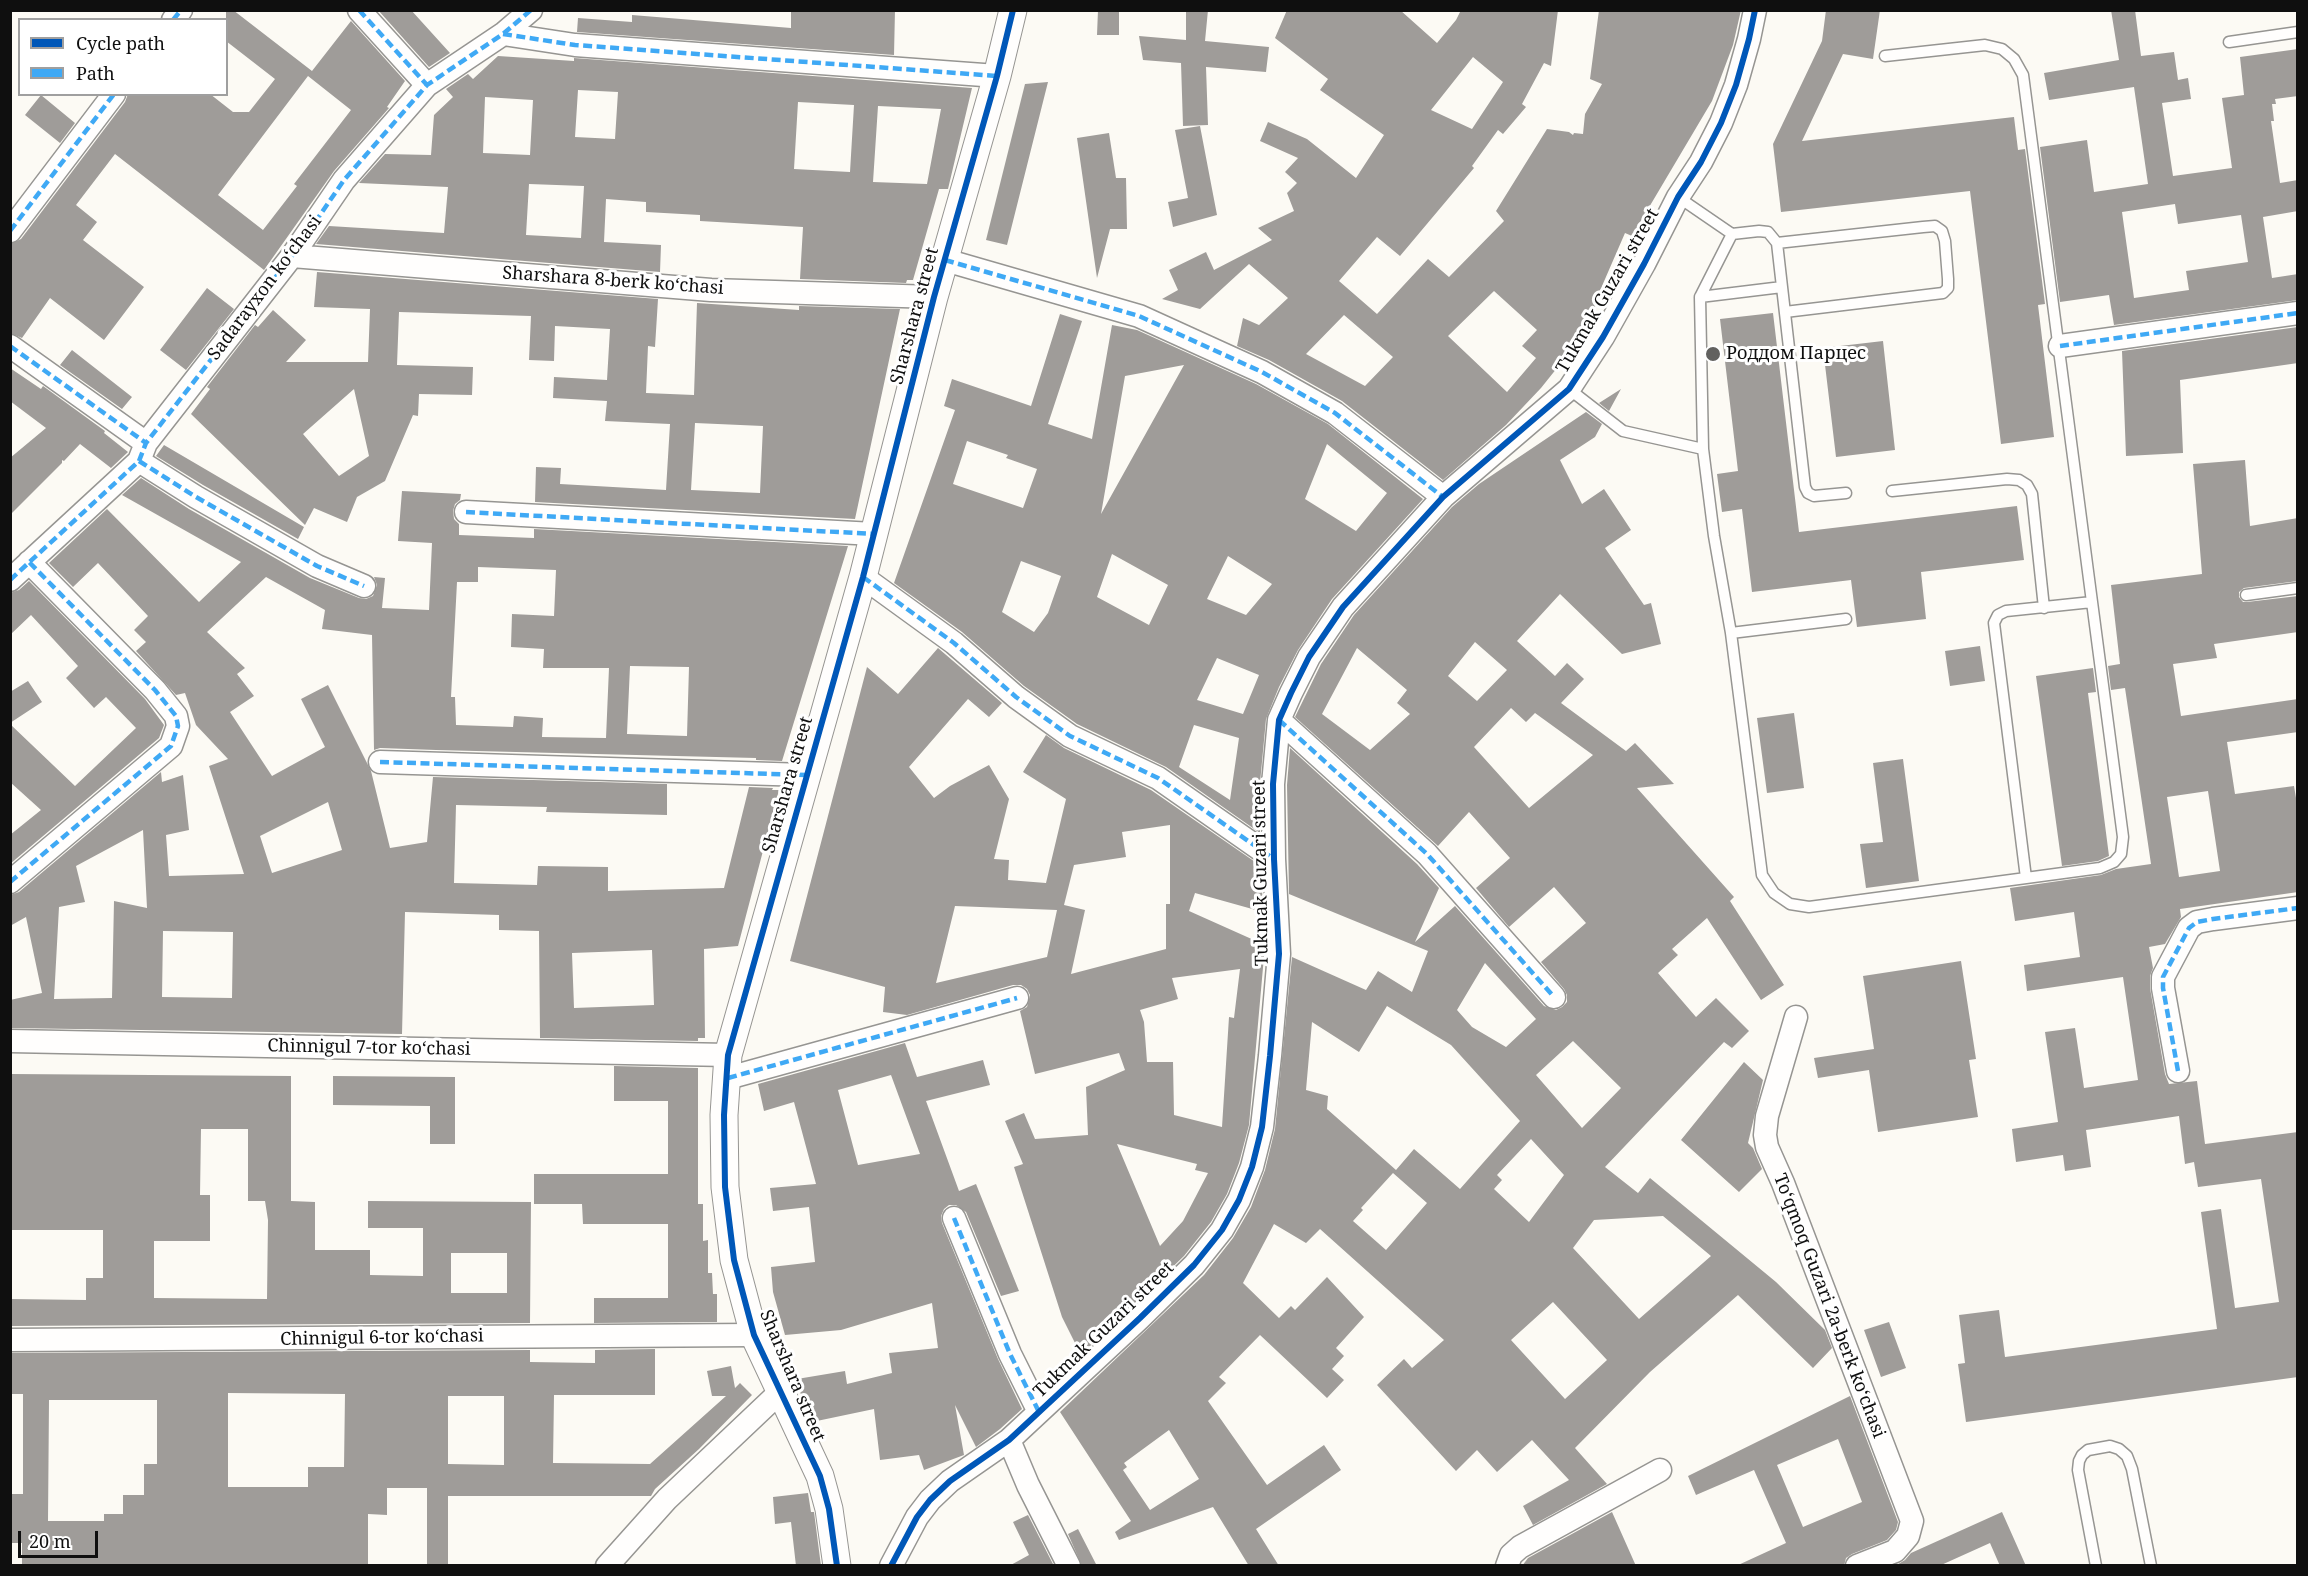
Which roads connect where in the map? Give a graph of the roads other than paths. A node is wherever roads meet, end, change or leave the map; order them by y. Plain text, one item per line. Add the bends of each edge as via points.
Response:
1 (359, 10) edge
2 (531, 10) edge
3 (1013, 10) edge
4 (1755, 10) edge
5 (2298, 33) edge
6 (503, 34) junction
7 (2229, 42) dead end
8 (1885, 56) dead end
9 (997, 76) junction
10 (427, 85) junction
11 (112, 96) edge
12 (1678, 196) junction
13 (10, 231) edge
14 (1732, 234) junction
15 (1777, 243) junction
16 (292, 256) junction
17 (945, 260) junction
18 (1782, 287) junction
19 (934, 297) junction
20 (1700, 297) junction
21 (1785, 312) junction
22 (2298, 313) edge
23 (10, 346) edge
24 (2060, 346) junction
25 (1569, 389) junction
26 (1703, 448) junction
27 (143, 452) junction
28 (1892, 491) dead end
29 (1846, 493) dead end
30 (1443, 497) junction
31 (466, 512) dead end
32 (874, 534) junction
33 (29, 562) junction
34 (863, 578) junction
35 (10, 580) edge
36 (364, 586) dead end
37 (2298, 588) edge
38 (2246, 595) dead end
39 (2092, 602) junction
40 (2044, 608) junction
41 (1846, 619) dead end
42 (1731, 633) junction
43 (1279, 720) junction
44 (380, 762) dead end
45 (807, 775) junction
46 (1274, 858) junction
47 (2026, 878) junction
48 (10, 882) edge
49 (2298, 908) edge
50 (1554, 997) dead end
51 (1017, 998) dead end
52 (1796, 1017) dead end
53 (10, 1041) edge
54 (728, 1066) junction
55 (2178, 1071) dead end
56 (954, 1218) dead end
57 (754, 1335) junction
58 (10, 1340) edge
59 (780, 1392) junction
60 (1039, 1412) junction
61 (1009, 1440) junction
62 (1660, 1470) dead end
63 (607, 1566) edge
64 (837, 1566) edge
65 (891, 1566) edge
66 (1069, 1566) edge
67 (1507, 1566) edge
68 (1857, 1566) edge
69 (2096, 1566) edge
70 (2151, 1566) edge

1 - 10 street
2 - 6 street, Sadarayxon koʻchasi
3 - 9 street, Sharshara street
4 - 12 street, Tukmak Guzari street via 1721,123
5 - 7 lane
6 - 9 street via 575,45
6 - 10 street, Sadarayxon koʻchasi
8 - 24 lane via 1984,45 2002,49 2014,59 2023,75
9 - 17 street, Sharshara street
10 - 16 street, Sadarayxon koʻchasi via 344,180
11 - 13 street
12 - 14 lane
12 - 25 street, Tukmak Guzari street via 1615,316
14 - 15 lane via 1768,232
14 - 20 lane
15 - 18 lane
15 - 21 lane via 1935,226 1942,231 1945,242 1948,288 1943,293
16 - 19 street, Sharshara 8-berk koʻchasi via 711,290
16 - 27 street, Sadarayxon koʻchasi
17 - 19 street, Sharshara street
17 - 30 street via 1139,316 1262,372 1335,413
18 - 20 lane
18 - 21 lane
19 - 32 street, Sharshara street
20 - 26 lane
21 - 29 lane via 1805,487 1814,496
22 - 24 street
23 - 27 street
24 - 39 lane
25 - 26 lane via 1623,431
25 - 30 street, Tukmak Guzari street
26 - 42 lane
27 - 33 street, Sadarayxon koʻchasi
27 - 36 street via 196,497 317,566
28 - 40 lane via 2007,479 2027,485 2032,494
30 - 43 street, Tukmak Guzari street via 1343,608 1309,657
31 - 32 street
32 - 34 street, Sharshara street
33 - 35 street, Sadarayxon koʻchasi
33 - 48 street via 155,690 176,716 178,726 171,746
34 - 45 street, Sharshara street
34 - 46 street via 954,643 1016,698 1070,736 1158,778
37 - 38 lane
39 - 40 lane
39 - 47 lane via 2123,837 2121,854 2100,868
40 - 47 lane via 2006,611 1994,622
41 - 42 lane
42 - 47 lane via 1762,875 1774,893 1790,904 1809,907
43 - 46 street, Tukmak Guzari street via 1273,784
43 - 50 street via 1427,854
44 - 45 street
45 - 54 street, Sharshara street
46 - 60 street, Tukmak Guzari street via 1279,954 1270,1056 1262,1127 1239,1200 1222,1230 1194,1264
49 - 55 street via 2213,919 2189,928 2163,977
51 - 54 street, Chinnigul 7-tor koʻchasi
52 - 68 street, Toʻqmoq Guzari 2a-berk koʻchasi via 1767,1116 1767,1147 1912,1521 1908,1536 1895,1551
53 - 54 street, Chinnigul 7-tor koʻchasi
54 - 57 street, Sharshara street via 725,1187 734,1260
56 - 60 street via 1010,1354
57 - 58 street, Chinnigul 6-tor koʻchasi
57 - 59 street, Sharshara street
59 - 63 street via 667,1499
59 - 64 street, Sharshara street via 820,1476
60 - 61 street, Tukmak Guzari street
61 - 65 street, Tukmak Guzari street via 950,1481 930,1500
61 - 66 street
62 - 67 street via 1520,1547
69 - 70 lane via 2079,1461 2088,1450 2110,1446 2127,1456 2132,1469

